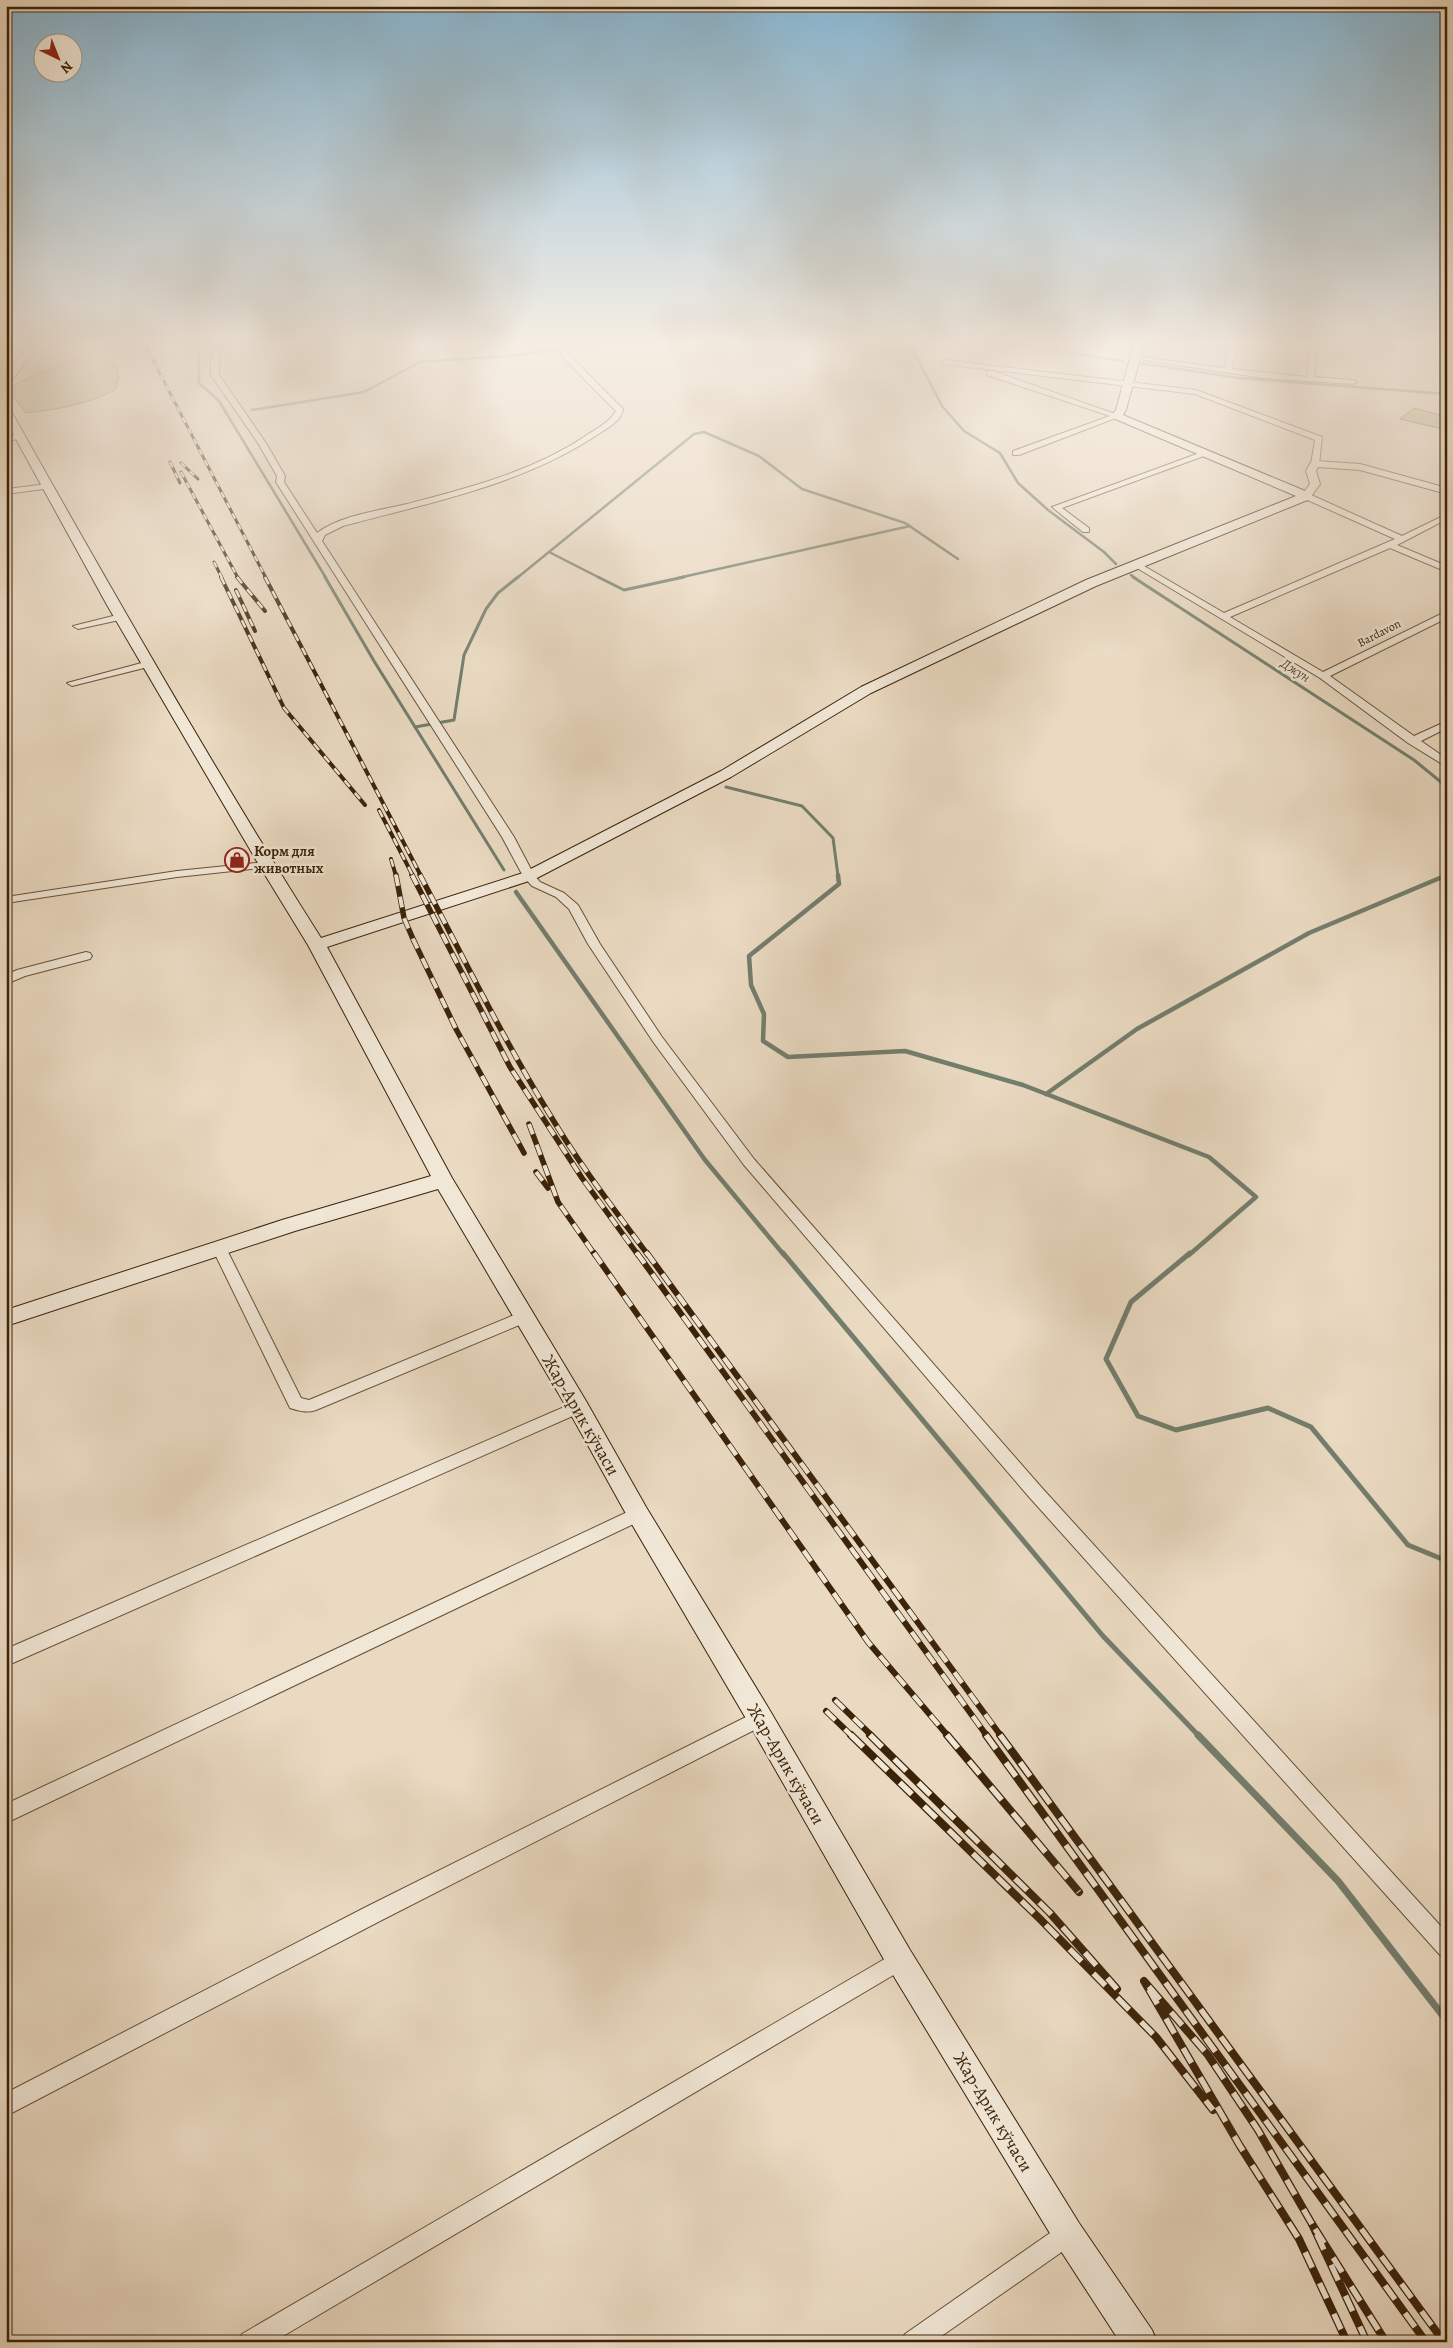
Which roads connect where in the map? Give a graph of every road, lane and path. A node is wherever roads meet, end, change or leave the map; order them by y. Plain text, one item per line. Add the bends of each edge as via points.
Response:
1 (30, 453) edge
2 (268, 453) edge
3 (563, 453) edge
4 (1208, 453) joint
5 (1317, 453) edge
6 (1315, 464) junction
7 (48, 486) junction
8 (1447, 491) edge
9 (6, 492) edge
10 (1306, 496) junction
11 (1447, 516) edge
12 (340, 524) junction
13 (1086, 530) dead end
14 (312, 531) junction
15 (1400, 538) junction
16 (318, 540) junction
17 (1390, 545) junction
18 (1136, 565) junction
19 (1447, 569) edge
20 (1447, 614) edge
21 (121, 617) junction
22 (1224, 617) junction
23 (78, 626) dead end
24 (149, 664) junction
25 (1324, 676) junction
26 (72, 683) dead end
27 (1447, 724) edge
28 (1412, 741) junction
29 (1447, 764) edge
30 (267, 865) junction
31 (529, 876) junction
32 (6, 900) edge
33 (317, 945) junction
34 (86, 956) dead end
35 (6, 980) edge
36 (443, 1180) junction
37 (219, 1248) junction
38 (524, 1317) junction
39 (6, 1318) edge
40 (578, 1407) junction
41 (638, 1514) junction
42 (6, 1658) edge
43 (760, 1718) junction
44 (6, 1814) edge
45 (1447, 1948) edge
46 (900, 1960) junction
47 (6, 2105) edge
48 (1068, 2234) junction
49 (250, 2342) edge
50 (913, 2342) edge
51 (1140, 2342) edge

1 - 7 main road, Жар-Арик кўчаси
2 - 14 street via 281,476 280,482
3 - 12 street via 504,477
4 - 10 main road
4 - 13 street via 1056,506
5 - 6 street
6 - 8 street via 1360,467
6 - 10 street via 1311,472 1315,484
7 - 9 street
7 - 21 main road, Жар-Арик кўчаси
10 - 15 street
10 - 18 main road
11 - 15 street
12 - 14 street
12 - 16 street via 321,534
14 - 16 street
15 - 17 street
16 - 31 street via 508,837
17 - 19 street
17 - 22 street
18 - 22 street
18 - 31 main road via 1091,583 866,690 726,774
20 - 25 street, Bardavon
21 - 23 street
21 - 24 main road, Жар-Арик кўчаси
22 - 25 street
24 - 26 street
24 - 30 main road, Жар-Арик кўчаси
25 - 28 street
27 - 28 street
28 - 29 street
30 - 32 street via 177,874
30 - 33 main road, Жар-Арик кўчаси
31 - 33 main road
31 - 45 street via 536,884 560,895 574,907 594,944 658,1040 749,1162 1036,1493
33 - 36 main road, Жар-Арик кўчаси
34 - 35 street
36 - 37 main road
36 - 38 main road, Жар-Арик кўчаси
37 - 38 street via 296,1404 302,1406 310,1406
37 - 39 main road
38 - 40 main road, Жар-Арик кўчаси
40 - 41 main road, Жар-Арик кўчаси
40 - 42 street
41 - 43 main road, Жар-Арик кўчаси
41 - 44 street
43 - 46 main road, Жар-Арик кўчаси
43 - 47 street
46 - 48 main road, Жар-Арик кўчаси
46 - 49 street
48 - 50 street
48 - 51 main road, Жар-Арик кўчаси

